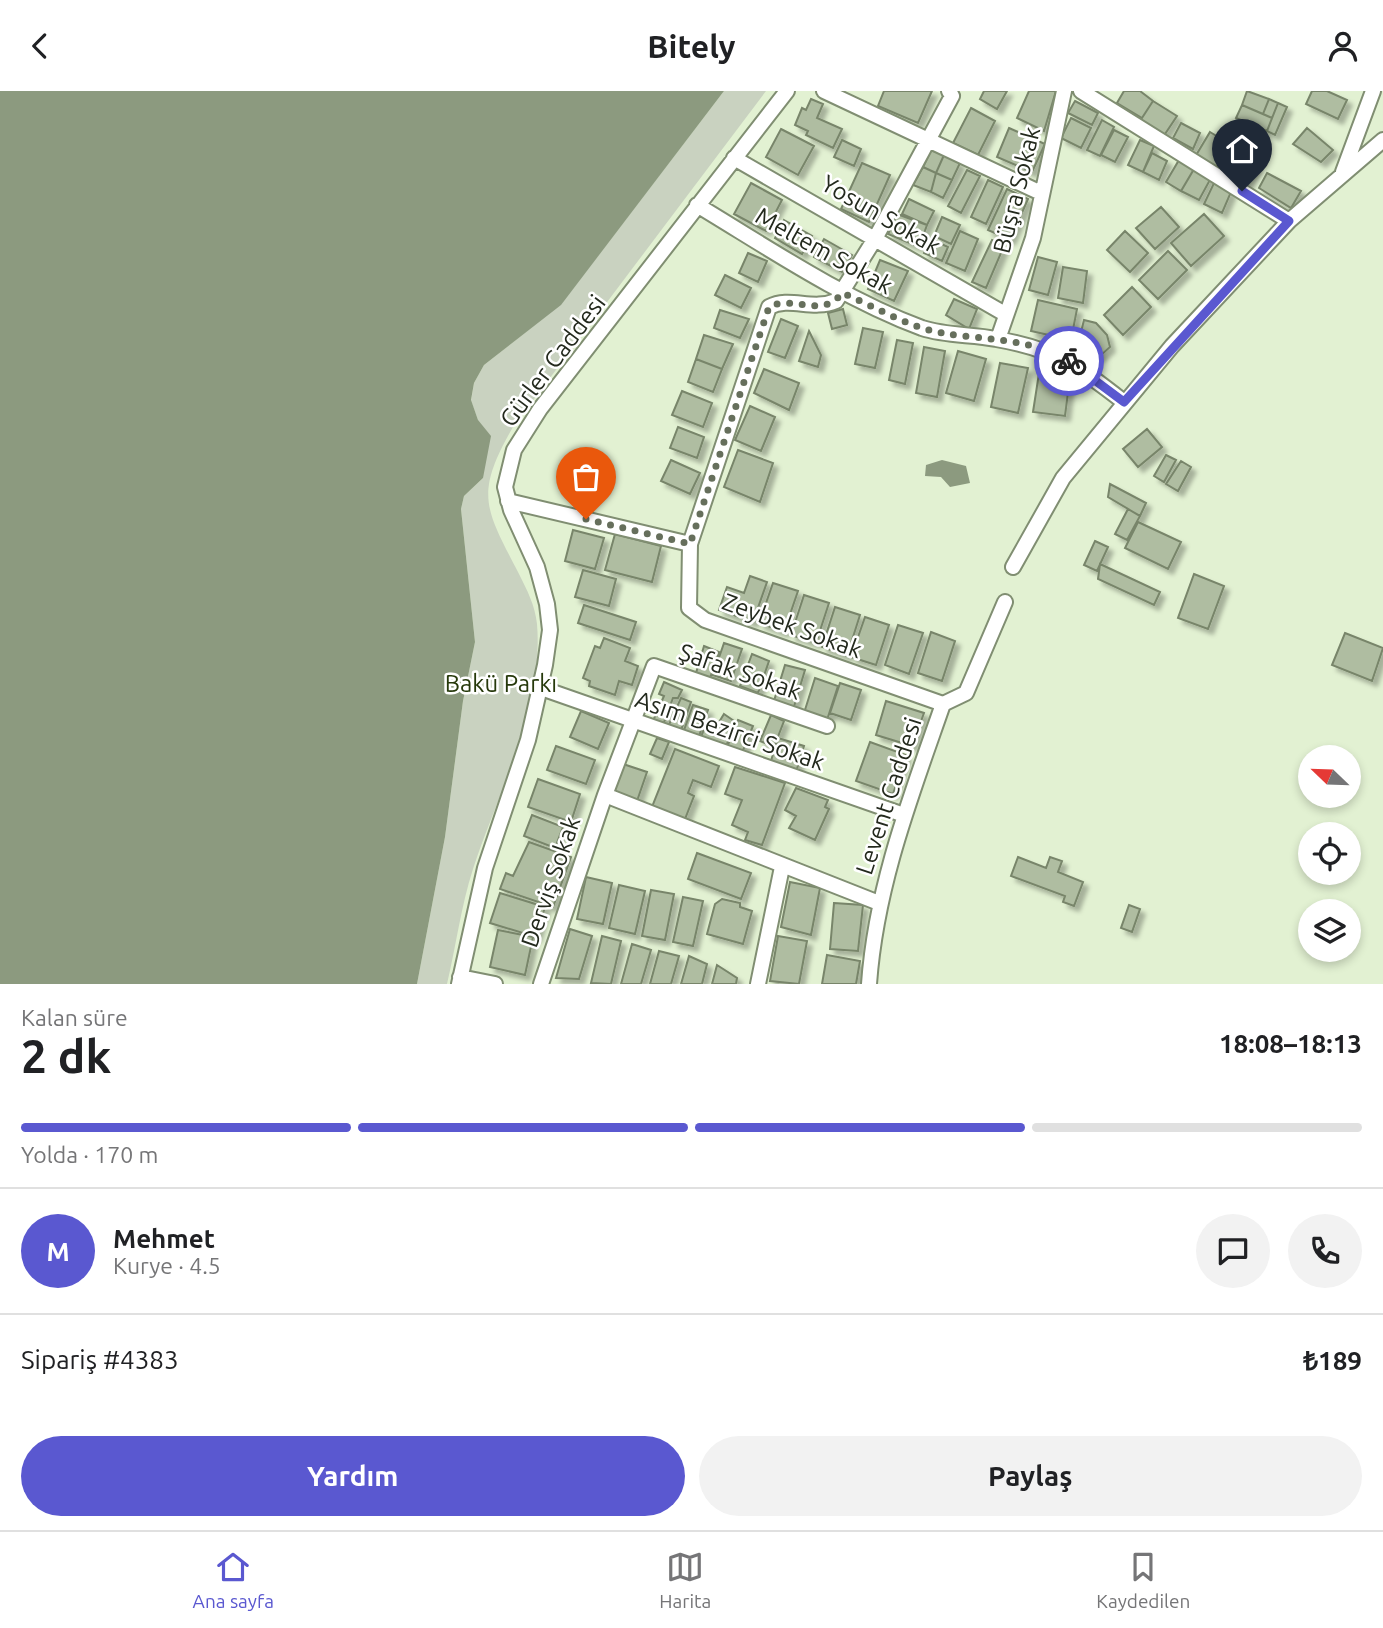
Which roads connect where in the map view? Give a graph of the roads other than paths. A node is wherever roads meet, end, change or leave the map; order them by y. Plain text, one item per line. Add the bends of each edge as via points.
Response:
1 (787, 91) edge
2 (824, 91) edge
3 (948, 91) edge
4 (1064, 91) edge
5 (1081, 91) edge
6 (1373, 91) edge
7 (1383, 140) edge
8 (930, 141) junction
9 (734, 158) junction
10 (1342, 175) junction
11 (1041, 193) junction
12 (697, 205) junction
13 (1289, 221) junction
14 (876, 237) junction
15 (842, 293) junction
16 (1005, 314) junction
17 (998, 339) junction
18 (1124, 402) junction
19 (508, 501) junction
20 (690, 544) junction
21 (1013, 567) dead end
22 (1005, 602) dead end
23 (541, 688) junction
24 (943, 704) junction
25 (632, 721) junction
26 (827, 726) dead end
27 (605, 795) junction
28 (904, 815) junction
29 (782, 867) junction
30 (879, 904) junction
31 (460, 980) edge
32 (495, 984) edge
33 (541, 984) edge
34 (758, 984) edge
35 (869, 984) edge

1 - 9 street, Gürler Caddesi
2 - 8 street
3 - 8 street via 952,96
4 - 11 street, Büşra Sokak
5 - 13 street
6 - 10 street
7 - 10 street
8 - 11 street
8 - 14 street
9 - 12 street, Gürler Caddesi
9 - 14 street, Yosun Sokak
10 - 13 street
11 - 16 street, Büşra Sokak via 1033,238
12 - 15 street, Meltem Sokak
12 - 19 street, Gürler Caddesi via 519,441 509,466
13 - 18 street
14 - 15 street
14 - 16 street, Yosun Sokak
15 - 17 street, Meltem Sokak via 932,331
15 - 20 street via 825,306 779,302 769,307
16 - 17 street, Büşra Sokak
17 - 18 street, Meltem Sokak via 1060,356
18 - 21 street via 1063,478
19 - 20 street
19 - 23 street, Gürler Caddesi via 537,567 547,604 550,630
20 - 24 street, Zeybek Sokak via 689,608 705,620
22 - 24 street, Levent Caddesi via 966,693
23 - 25 street, Asım Bezirci Sokak
23 - 31 street, Gürler Caddesi via 485,868
24 - 28 street, Levent Caddesi
25 - 26 street, Şafak Sokak via 654,666
25 - 27 street, Derviş Sokak
25 - 28 street, Asım Bezirci Sokak
27 - 29 street
27 - 33 street, Derviş Sokak
28 - 30 street, Levent Caddesi
29 - 30 street
29 - 34 street
30 - 35 street, Levent Caddesi
31 - 32 street

